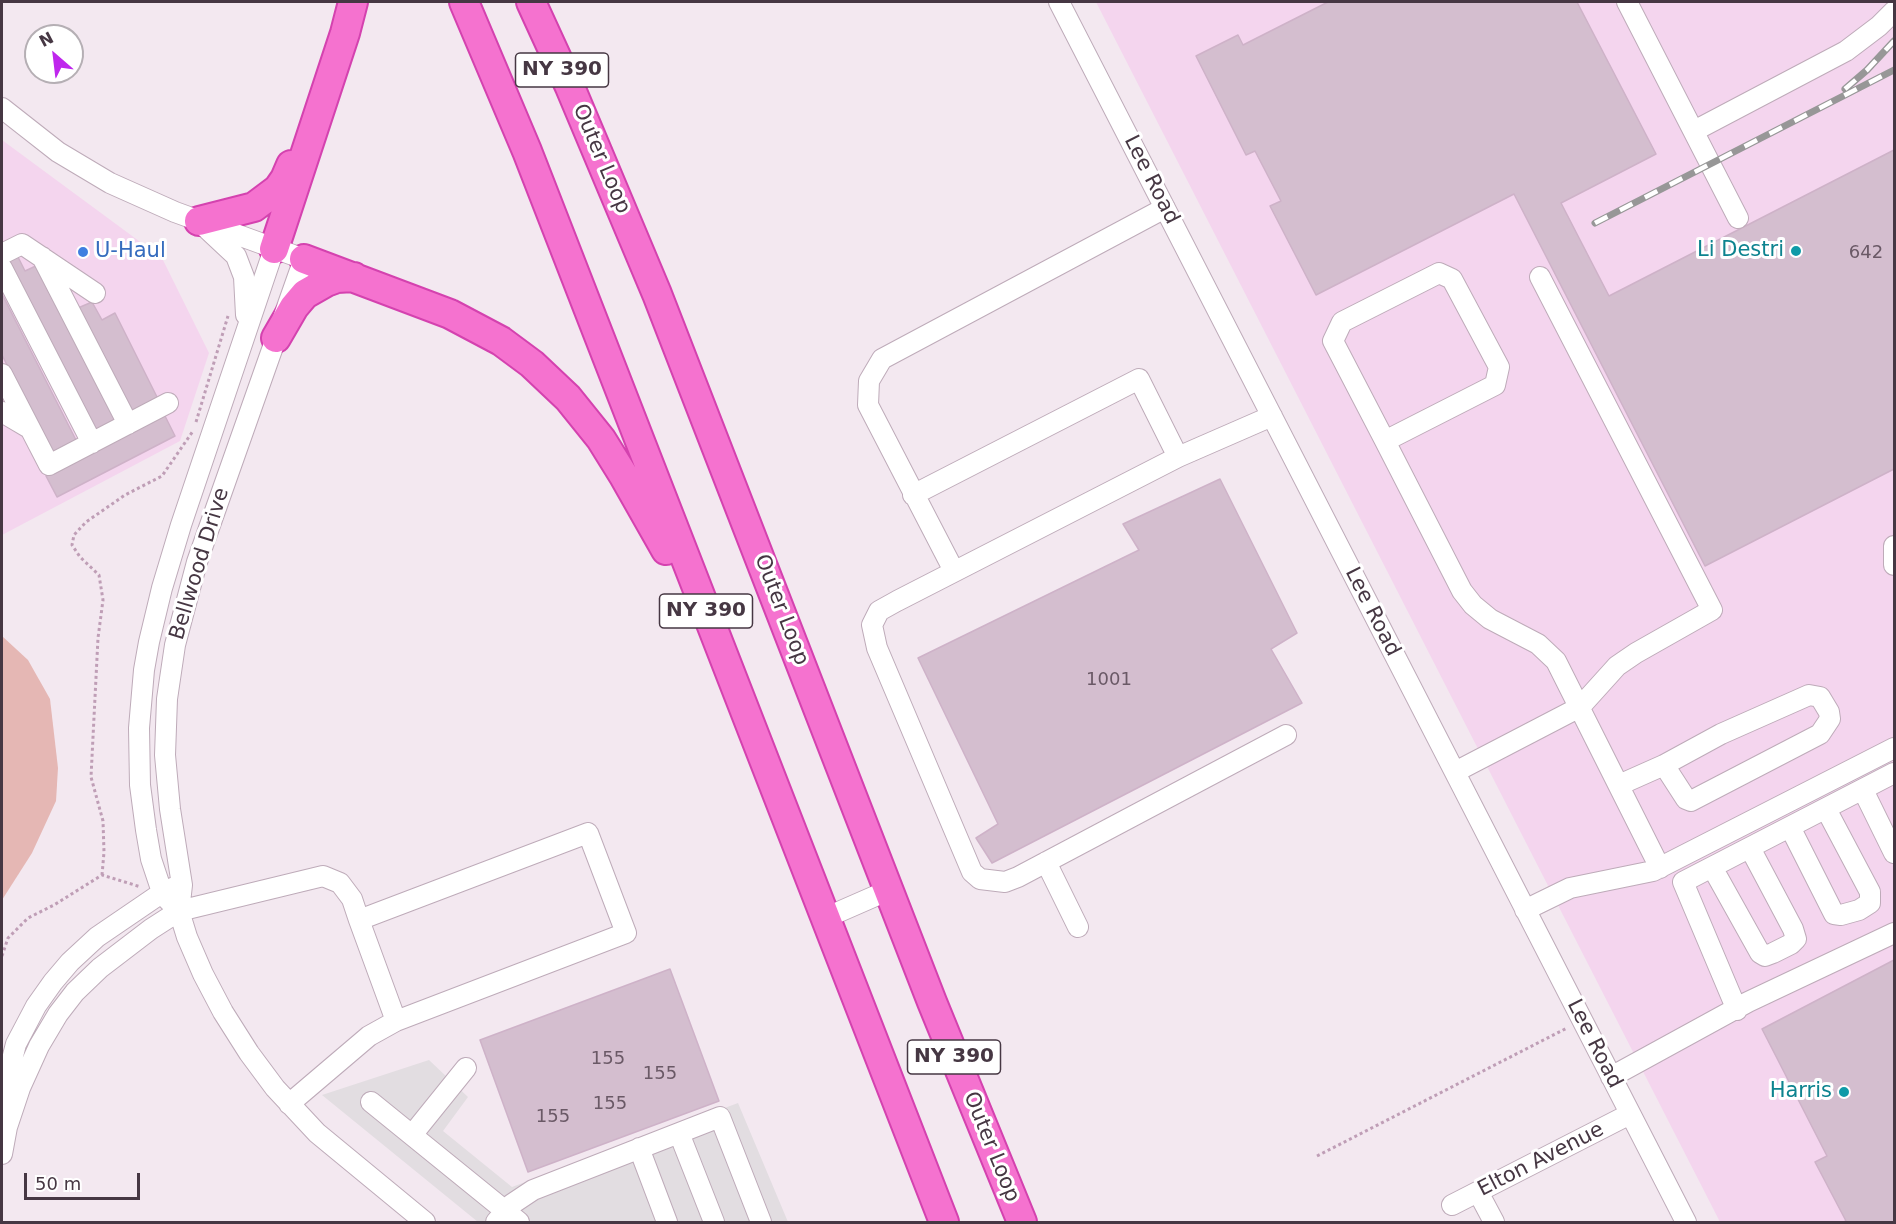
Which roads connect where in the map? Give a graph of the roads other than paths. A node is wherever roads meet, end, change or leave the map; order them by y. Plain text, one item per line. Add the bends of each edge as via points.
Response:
1 (353, 2) edge
2 (464, 2) edge
3 (531, 2) edge
4 (551, 2) edge
5 (1059, 2) edge
6 (1627, 2) edge
7 (1894, 11) edge
8 (345, 33) junction
9 (2, 108) edge
10 (1694, 131) junction
11 (592, 139) junction
12 (1165, 208) junction
13 (1738, 218) dead end
14 (199, 221) junction
15 (274, 249) junction
16 (2, 254) edge
17 (42, 257) junction
18 (304, 259) junction
19 (2, 268) edge
20 (354, 277) junction
21 (1540, 277) dead end
22 (95, 293) dead end
23 (246, 330) junction
24 (276, 338) junction
25 (2, 374) edge
26 (168, 403) dead end
27 (2, 412) edge
28 (1272, 416) junction
29 (128, 424) junction
30 (29, 428) junction
31 (1385, 441) junction
32 (92, 442) junction
33 (1178, 457) junction
34 (913, 495) junction
35 (1894, 546) edge
36 (1894, 565) edge
37 (954, 571) junction
38 (730, 674) junction
39 (1580, 707) junction
40 (1286, 735) dead end
41 (1894, 748) edge
42 (1664, 765) junction
43 (1455, 772) junction
44 (1894, 773) edge
45 (1619, 785) junction
46 (1863, 790) junction
47 (1826, 809) junction
48 (1790, 827) junction
49 (1750, 848) junction
50 (1894, 853) edge
51 (1046, 862) junction
52 (1712, 867) junction
53 (1660, 868) junction
54 (182, 885) junction
55 (889, 890) junction
56 (163, 892) junction
57 (1525, 910) junction
58 (179, 912) junction
59 (825, 918) junction
60 (359, 921) junction
61 (1078, 927) dead end
62 (1894, 933) edge
63 (1737, 1010) junction
64 (396, 1021) junction
65 (466, 1068) dead end
66 (1611, 1077) junction
67 (371, 1102) dead end
68 (289, 1104) junction
69 (1630, 1114) junction
70 (679, 1133) junction
71 (412, 1135) junction
72 (639, 1148) junction
73 (2, 1154) edge
74 (2, 1165) edge
75 (1478, 1192) junction
76 (1452, 1205) dead end
77 (507, 1219) edge
78 (425, 1222) edge
79 (667, 1222) edge
80 (714, 1222) edge
81 (761, 1222) edge
82 (944, 1222) edge
83 (1022, 1222) edge
84 (1494, 1222) edge
85 (1686, 1222) edge

1 - 8 highway
2 - 38 highway, NY 390 via 527,151
3 - 11 highway, Outer Loop / NY 390
4 - 11 highway
5 - 12 street, Lee Road
6 - 10 street
7 - 10 street via 1846,51
8 - 14 highway via 316,84 290,168 278,189 254,207
8 - 15 highway
9 - 14 street via 95,175
10 - 13 street
11 - 55 highway, Outer Loop / NY 390 via 678,346
12 - 28 street, Lee Road
12 - 34 street via 882,359 869,381 868,405
14 - 15 street
14 - 23 street via 236,256 247,298
15 - 18 street
15 - 23 street, Bellwood Drive
16 - 17 street via 22,244
17 - 22 street
17 - 29 street
18 - 20 highway
18 - 24 street, Bellwood Drive
19 - 32 street
20 - 24 highway via 337,278 305,294
20 - 38 highway via 484,331 532,364 568,398 597,433 624,476
21 - 39 street via 1713,610 1617,666
23 - 56 street, Bellwood Drive via 176,543 144,670 140,785 151,859
24 - 54 street, Bellwood Drive via 197,562 175,645 167,699 165,755
25 - 30 street
26 - 29 street
27 - 30 street
28 - 33 street
28 - 43 street, Lee Road
29 - 32 street
30 - 32 street via 49,465
31 - 31 street via 1333,341 1342,322 1439,273 1452,279 1499,367 1495,385
31 - 39 street via 1462,591 1490,619 1550,652
33 - 34 street via 1139,379
33 - 37 street
34 - 37 street
35 - 36 street
37 - 51 street via 879,611 872,625 877,648 972,872 980,879 1005,882
38 - 59 highway, NY 390
39 - 43 street
39 - 45 street
40 - 51 street
41 - 53 street
42 - 42 street via 1721,734 1809,695 1820,697 1829,712 1830,719 1820,734 1691,801
42 - 45 street
43 - 57 street, Lee Road
44 - 46 street
45 - 53 street
46 - 47 street
46 - 50 street
47 - 48 street
47 - 48 street via 1870,892 1870,903 1859,910 1834,914
48 - 49 street
49 - 52 street
49 - 52 street via 1796,939 1773,953 1760,953
51 - 61 street
52 - 63 street via 1683,882
53 - 57 street via 1570,888
54 - 56 street
54 - 58 street, Bellwood Drive
55 - 59 street
55 - 83 highway, Outer Loop / NY 390
56 - 58 street, Bellwood Drive
56 - 73 street via 88,944 36,1006 16,1044 9,1068
57 - 66 street, Lee Road
58 - 60 street via 323,876 340,883 352,899
58 - 68 street, Bellwood Drive via 193,952 223,1012
58 - 73 street via 112,957 66,1004 26,1074 11,1112
59 - 82 highway, NY 390
60 - 64 street
60 - 64 street via 588,833 626,933
62 - 63 street
63 - 66 street
64 - 68 street via 369,1036
65 - 71 street
66 - 69 street, Lee Road
67 - 71 street
68 - 78 street, Bellwood Drive via 348,1160
69 - 75 street, Elton Avenue
69 - 85 street, Lee Road
70 - 72 street
70 - 80 street
70 - 81 street via 720,1117
71 - 77 street
72 - 77 street via 533,1190 519,1198
72 - 79 street
73 - 74 street
75 - 76 street, Elton Avenue
75 - 84 street

